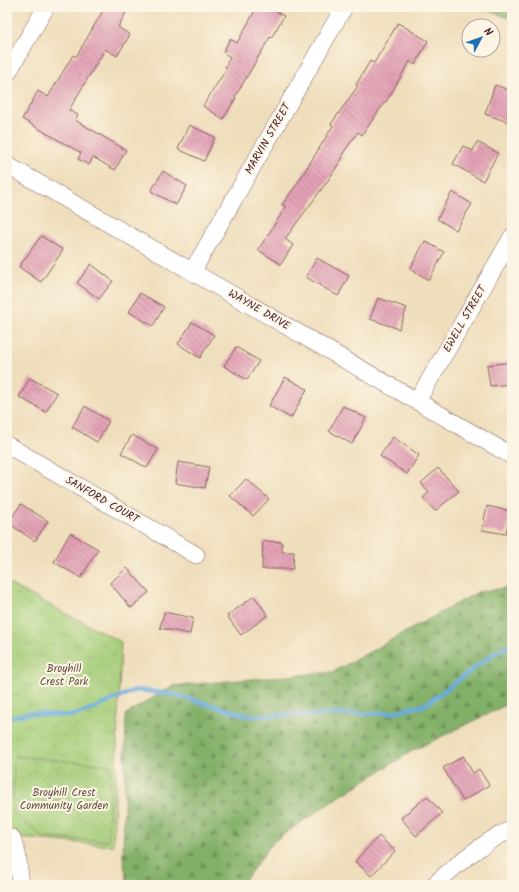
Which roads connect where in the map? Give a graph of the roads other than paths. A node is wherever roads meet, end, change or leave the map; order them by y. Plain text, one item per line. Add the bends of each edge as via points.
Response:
1 (46, 7) edge
2 (344, 7) edge
3 (7, 74) edge
4 (7, 165) edge
5 (511, 241) edge
6 (192, 272) junction
7 (417, 401) junction
8 (7, 445) edge
9 (512, 456) edge
10 (196, 555) dead end
11 (512, 829) edge
12 (12, 838) dead end
13 (21, 885) edge
14 (434, 885) edge

1 - 3 street
2 - 6 street, MARVIN STREET
4 - 6 street, WAYNE DRIVE
5 - 7 street, EWELL STREET
6 - 7 street, WAYNE DRIVE
7 - 9 street, WAYNE DRIVE
8 - 10 street, SANFORD COURT
11 - 14 street via 486,844
12 - 13 street via 17,853

